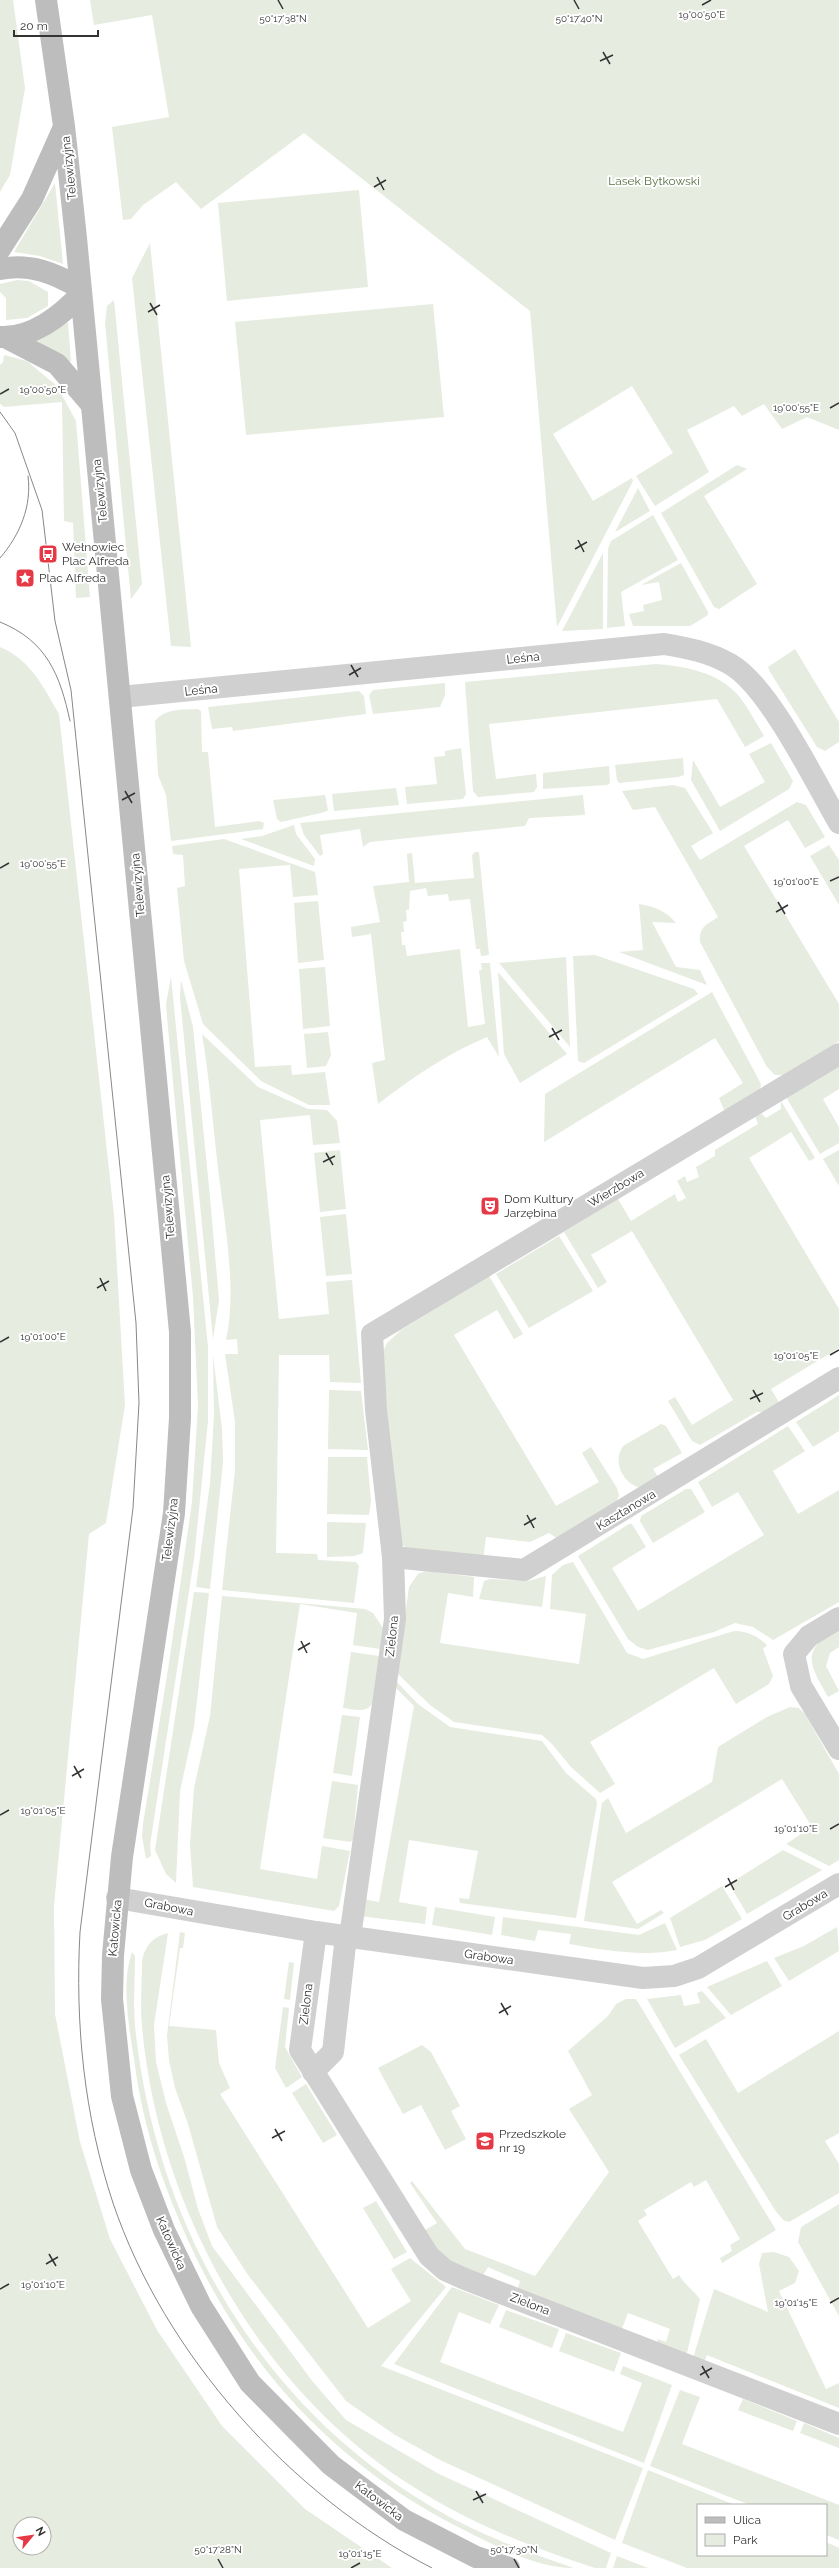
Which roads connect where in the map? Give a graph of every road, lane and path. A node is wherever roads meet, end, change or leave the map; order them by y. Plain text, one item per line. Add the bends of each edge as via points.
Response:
1 (46, 0) edge
2 (64, 126) junction
3 (0, 250) edge
4 (0, 269) edge
5 (80, 291) junction
6 (3, 337) edge
7 (92, 406) junction
8 (120, 697) junction
9 (839, 822) edge
10 (839, 1054) edge
11 (372, 1334) joint
12 (839, 1378) edge
13 (393, 1557) junction
14 (839, 1618) edge
15 (839, 1749) edge
16 (135, 1770) joint
17 (839, 1884) edge
18 (117, 1898) junction
19 (316, 1932) junction
20 (348, 1937) junction
21 (313, 2072) junction
22 (839, 2424) edge
23 (509, 2568) edge

1 - 2 main road, Telewizyjna
2 - 3 main road via 32,200
2 - 5 main road, Telewizyjna
4 - 5 main road via 33,268 54,273
5 - 6 main road via 70,306 45,324
5 - 7 main road, Telewizyjna
6 - 7 main road via 57,364
7 - 8 main road, Telewizyjna
8 - 9 street, Leśna via 664,644 702,651 732,665 757,687
8 - 16 main road, Telewizyjna via 180,1332 180,1418 174,1513
10 - 11 street, Wierzbowa
11 - 13 street, Zielona via 376,1410
12 - 13 street, Kasztanowa via 524,1570
13 - 20 street, Zielona via 395,1619
14 - 15 street via 809,1636 794,1654 801,1686
16 - 18 main road, Katowicka
17 - 20 street, Grabowa via 698,1968 674,1976 643,1978 599,1973
18 - 19 street, Grabowa
18 - 23 main road, Katowicka via 112,1999 122,2096 141,2170 164,2230 201,2306 250,2383 331,2465 404,2520 476,2557
19 - 20 street, Grabowa
19 - 21 street, Zielona via 300,2050
20 - 21 street, Zielona via 333,2052
21 - 22 street, Zielona via 429,2256 445,2270

